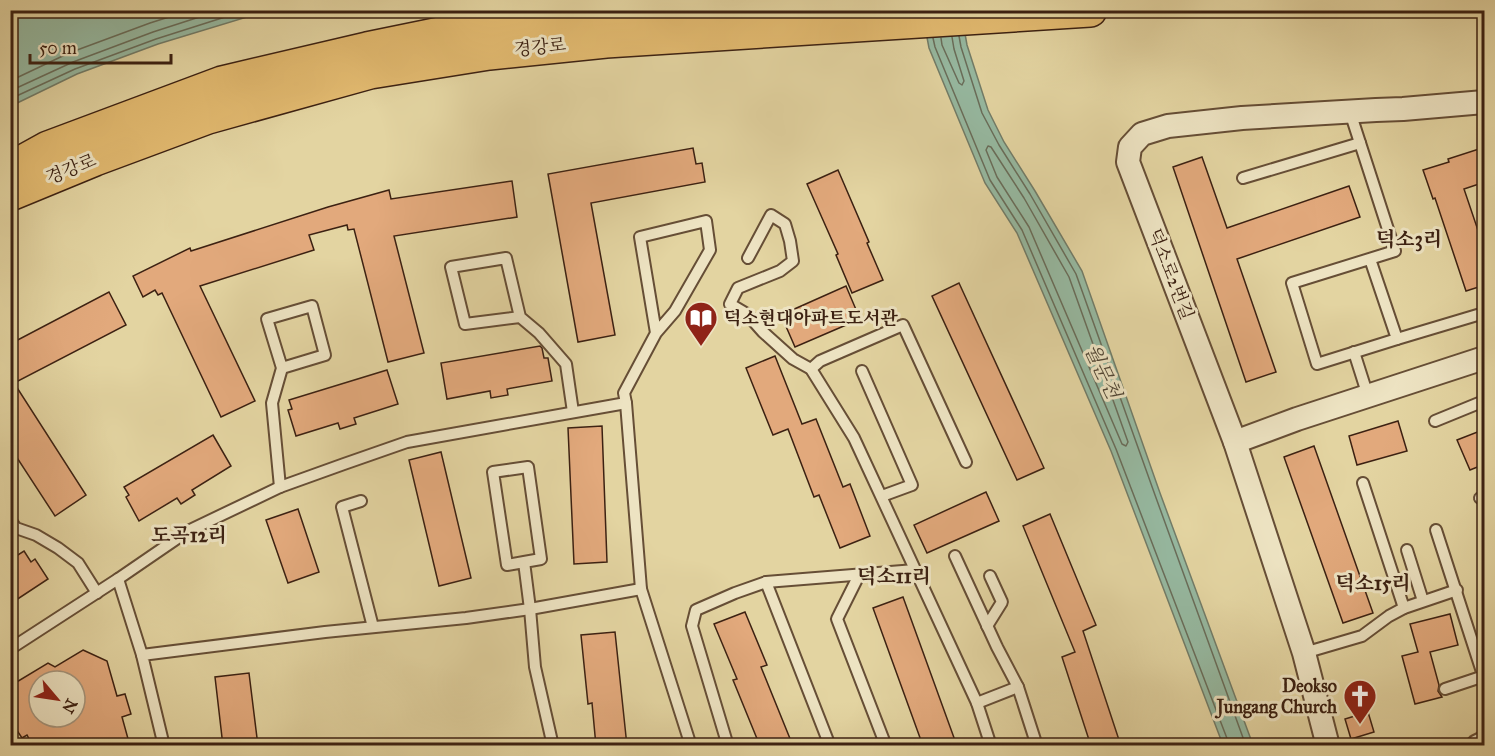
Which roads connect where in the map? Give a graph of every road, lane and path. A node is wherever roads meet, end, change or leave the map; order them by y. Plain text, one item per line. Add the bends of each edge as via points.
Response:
1 (698, 10) edge
2 (1090, 10) edge
3 (1485, 102) edge
4 (1350, 112) junction
5 (1360, 143) junction
6 (10, 169) edge
7 (1243, 178) dead end
8 (10, 194) edge
9 (748, 258) dead end
10 (1370, 259) junction
11 (1485, 313) edge
12 (520, 317) junction
13 (656, 333) junction
14 (1397, 339) junction
15 (1354, 352) junction
16 (1485, 358) edge
17 (282, 368) junction
18 (812, 369) junction
19 (862, 370) dead end
20 (1368, 396) junction
21 (1485, 401) edge
22 (626, 403) junction
23 (573, 412) junction
24 (1436, 421) dead end
25 (1235, 441) junction
26 (966, 462) dead end
27 (1363, 483) dead end
28 (280, 487) junction
29 (882, 496) junction
30 (361, 501) dead end
31 (12, 523) edge
32 (1436, 530) dead end
33 (1407, 550) dead end
34 (955, 556) dead end
35 (524, 562) junction
36 (915, 570) junction
37 (859, 575) junction
38 (990, 576) dead end
39 (118, 579) junction
40 (766, 582) junction
41 (641, 589) junction
42 (1456, 590) junction
43 (97, 593) junction
44 (1423, 601) junction
45 (1404, 608) junction
46 (530, 609) junction
47 (987, 626) junction
48 (373, 627) junction
49 (10, 649) edge
50 (1304, 653) junction
51 (142, 655) junction
52 (1484, 677) edge
53 (1018, 687) junction
54 (1445, 689) dead end
55 (977, 703) junction
56 (1485, 743) edge
57 (164, 746) edge
58 (554, 746) edge
59 (691, 746) edge
60 (728, 746) edge
61 (830, 746) edge
62 (886, 746) edge
63 (991, 746) edge
64 (1037, 746) edge
65 (1328, 746) edge
66 (1478, 746) edge

1 - 6 main road, 경강로 via 494,23 367,49 222,83 48,148
2 - 8 main road, 경강로 via 606,41 489,53 370,72 208,117
3 - 4 street, 덕소로2번길
4 - 5 lane
4 - 25 street, 덕소로2번길 via 1168,126 1142,134 1130,147 1128,162
5 - 7 lane
5 - 10 lane via 1395,251
9 - 18 lane via 771,215 784,224 793,261 780,272 738,288 730,304 747,314 793,360
10 - 14 lane
10 - 15 lane via 1292,283 1317,364
11 - 14 lane
12 - 12 lane via 506,258 451,267 465,324
12 - 23 lane via 566,364
13 - 13 lane via 675,311 710,250 706,221 640,237
13 - 22 lane via 624,393
14 - 15 lane
15 - 20 lane
16 - 20 street
17 - 17 lane via 325,355 312,306 267,319
17 - 28 lane via 272,403
18 - 26 lane via 820,361 903,325
18 - 29 lane via 854,438
19 - 29 lane via 912,485
20 - 25 street
21 - 24 lane
22 - 23 lane
22 - 41 lane
23 - 28 lane via 407,442
25 - 50 street, 덕소로2번길
27 - 45 lane
28 - 39 lane via 188,531
29 - 36 lane
30 - 48 lane via 342,507
31 - 43 lane via 78,563
32 - 42 lane
33 - 44 lane
34 - 47 lane
35 - 35 lane via 507,565 493,472 528,467 541,559
35 - 46 lane
36 - 37 lane
36 - 55 lane
37 - 40 lane
37 - 62 lane via 837,619
38 - 47 lane via 1002,602
39 - 43 lane
39 - 51 lane
40 - 60 lane via 696,610 692,626
40 - 61 lane
41 - 46 lane
41 - 59 lane
42 - 44 lane
42 - 52 lane
43 - 49 lane
44 - 45 lane
45 - 50 lane via 1362,636
46 - 48 lane
46 - 58 lane via 535,667
47 - 53 lane
48 - 51 lane
50 - 65 street, 덕소로2번길
51 - 57 lane
52 - 54 lane
53 - 55 lane
53 - 64 lane
55 - 63 lane
56 - 66 street

